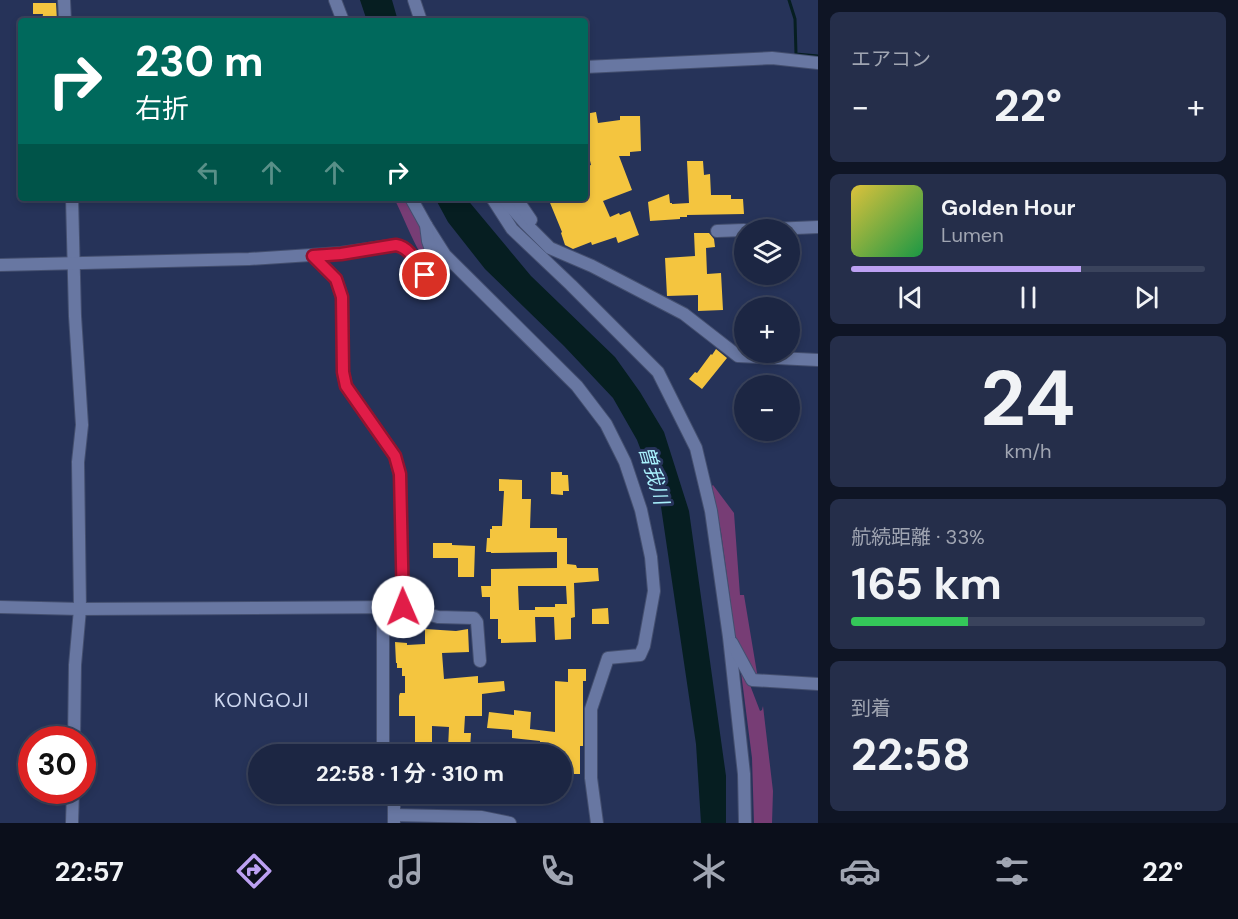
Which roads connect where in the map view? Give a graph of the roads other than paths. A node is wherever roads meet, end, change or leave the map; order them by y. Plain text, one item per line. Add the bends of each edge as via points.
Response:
1 (64, 0) edge
2 (336, 0) edge
3 (414, 0) edge
4 (65, 18) edge
5 (342, 18) edge
6 (420, 18) edge
7 (818, 63) edge
8 (588, 67) edge
9 (72, 201) edge
10 (413, 201) edge
11 (494, 201) edge
12 (506, 201) edge
13 (518, 201) edge
14 (426, 225) junction
15 (818, 228) edge
16 (800, 229) edge
17 (734, 230) edge
18 (717, 231) dead end
19 (550, 248) junction
20 (313, 256) junction
21 (74, 263) junction
22 (0, 265) edge
23 (571, 285) junction
24 (818, 360) edge
25 (383, 607) junction
26 (403, 607) junction
27 (0, 608) edge
28 (80, 609) junction
29 (729, 637) junction
30 (480, 661) dead end
31 (818, 684) edge
32 (74, 726) edge
33 (383, 744) edge
34 (73, 804) edge
35 (394, 819) edge
36 (72, 823) edge
37 (510, 823) edge
38 (597, 823) edge
39 (745, 823) edge

1 - 4 street
2 - 5 street
3 - 6 street
7 - 8 street via 772,57
9 - 21 street
10 - 14 street
11 - 23 street via 512,229
12 - 19 street
13 - 19 street
14 - 20 street via 437,276 425,275 407,249 396,245
14 - 38 street via 445,255 577,386 606,424 625,462 641,510 654,591 640,655 608,658 591,709 591,778
15 - 16 street
17 - 18 street
19 - 23 street
19 - 24 street via 684,314 738,356
20 - 21 street
20 - 26 street via 336,279 342,297 346,386 395,456 400,474
21 - 22 street
21 - 28 street via 82,425 78,462
23 - 29 street via 658,372 696,448 711,511
25 - 26 street
25 - 28 street
25 - 33 street
26 - 30 street via 438,616 474,618
27 - 28 street
28 - 32 street
29 - 31 street via 752,680
29 - 39 street via 744,774
34 - 36 street
35 - 37 street via 481,817

